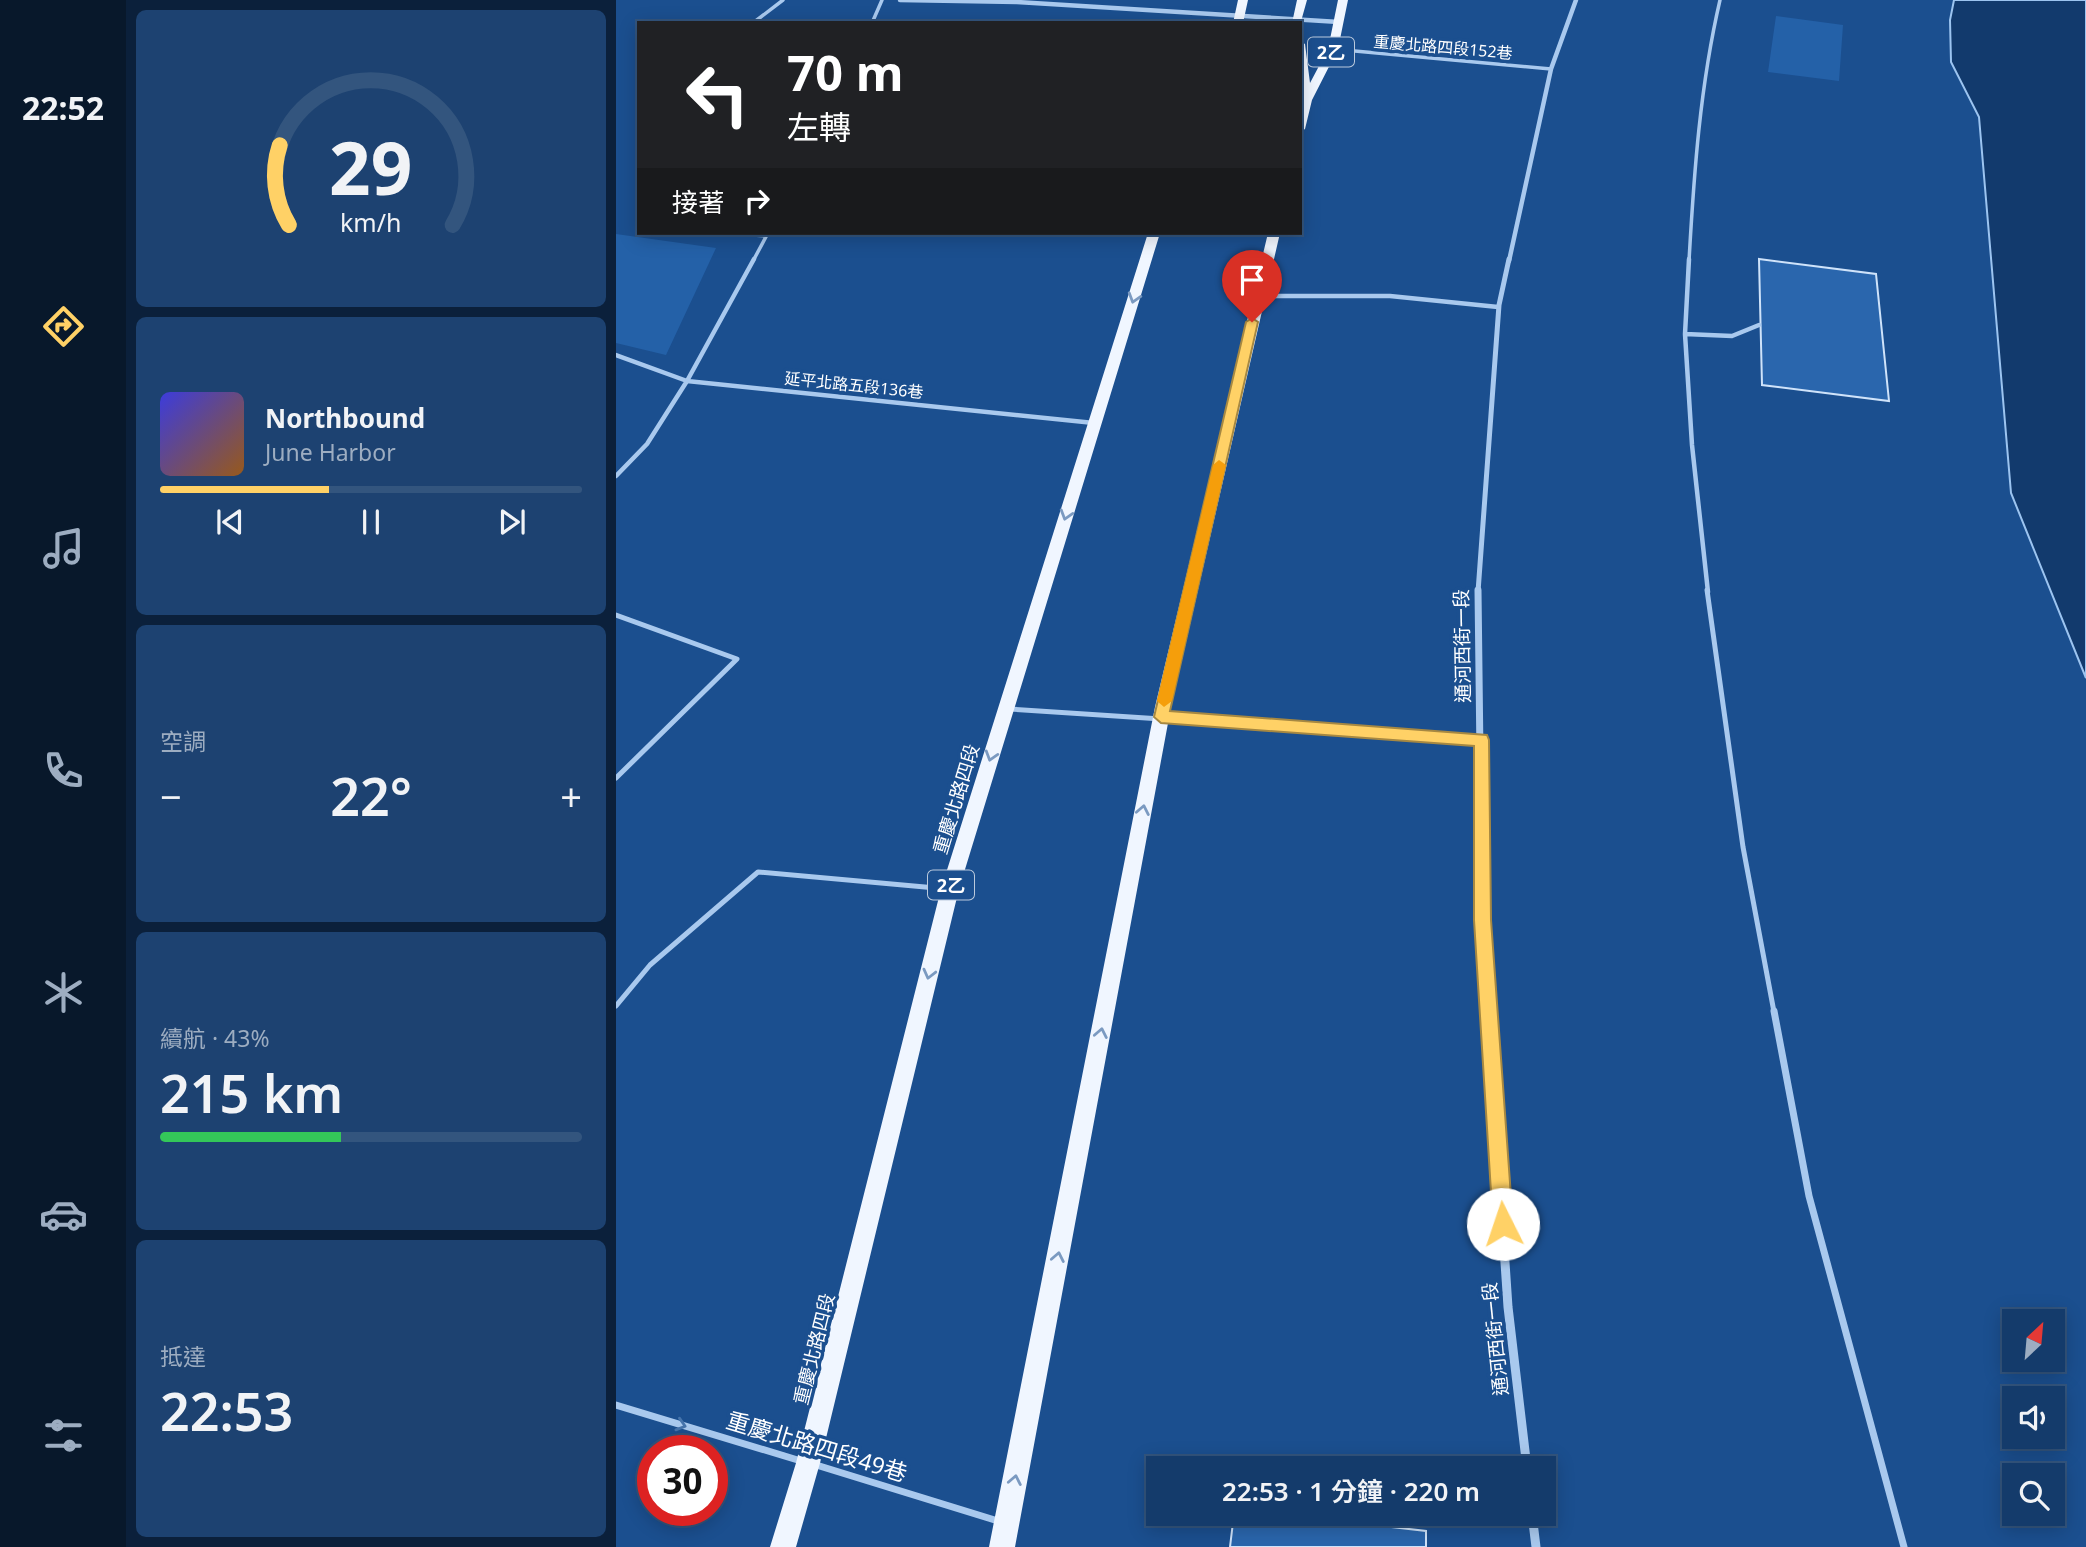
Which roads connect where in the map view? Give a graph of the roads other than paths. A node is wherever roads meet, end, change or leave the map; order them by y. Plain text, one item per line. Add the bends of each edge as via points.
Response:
1 (783, 0) edge
2 (882, 0) edge
3 (900, 0) edge
4 (1243, 0) edge
5 (1302, 0) edge
6 (1343, 0) edge
7 (1576, 0) edge
8 (1720, 0) edge
9 (1032, 1) edge
10 (1239, 20) edge
11 (756, 21) edge
12 (873, 21) edge
13 (1268, 21) edge
14 (1297, 21) edge
15 (1302, 22) edge
16 (1339, 22) junction
17 (1333, 49) junction
18 (1302, 60) edge
19 (1551, 69) junction
20 (1307, 100) junction
21 (1302, 121) edge
22 (766, 235) edge
23 (1153, 235) edge
24 (1273, 235) edge
25 (1258, 296) junction
26 (1498, 307) junction
27 (1759, 326) dead end
28 (1685, 334) junction
29 (616, 355) edge
30 (687, 380) junction
31 (1094, 422) junction
32 (616, 476) edge
33 (616, 615) edge
34 (1006, 709) junction
35 (1161, 717) junction
36 (1481, 740) junction
37 (616, 778) edge
38 (950, 889) junction
39 (616, 1006) edge
40 (616, 1405) edge
41 (1526, 1456) edge
42 (807, 1463) junction
43 (1007, 1524) junction
44 (1533, 1526) edge
45 (781, 1547) edge
46 (1002, 1547) edge
47 (1535, 1547) edge
48 (1903, 1547) edge

1 - 11 lane
2 - 12 lane
3 - 9 street via 953,4
4 - 10 main road
5 - 14 main road
6 - 16 main road, 2乙
7 - 19 street, 通河西街一段
8 - 28 lane via 1695,153
9 - 10 street
10 - 13 street
15 - 16 street
16 - 17 main road, 2乙
17 - 19 lane, 重慶北路四段152巷
17 - 20 main road, 2乙
18 - 20 main road
19 - 26 street, 通河西街一段
20 - 21 main road, 2乙
22 - 30 lane
23 -> 31 main road, 重慶北路四段 / 2乙
24 - 25 main road
25 - 26 lane via 1390,296
25 - 35 main road
26 - 36 street, 通河西街一段 via 1478,574
27 - 28 lane via 1732,336
28 - 48 lane via 1706,581 1743,847 1809,1196
29 - 30 lane, 延平北路五段136巷
30 - 31 lane, 延平北路五段136巷
30 - 32 lane via 646,444
31 -> 34 main road, 重慶北路四段 / 2乙
33 - 37 lane via 737,659
34 - 35 lane
34 -> 38 main road, 重慶北路四段 / 2乙
35 - 36 lane
43 -> 35 main road
36 - 41 street, 通河西街一段 via 1482,920 1508,1307
38 - 39 lane via 758,872 650,965
38 -> 42 main road, 重慶北路四段 / 2乙
40 -> 42 lane, 重慶北路四段49巷
42 - 43 lane, 重慶北路四段49巷
42 - 45 main road, 重慶北路四段 / 2乙
43 - 46 main road
44 - 47 street

